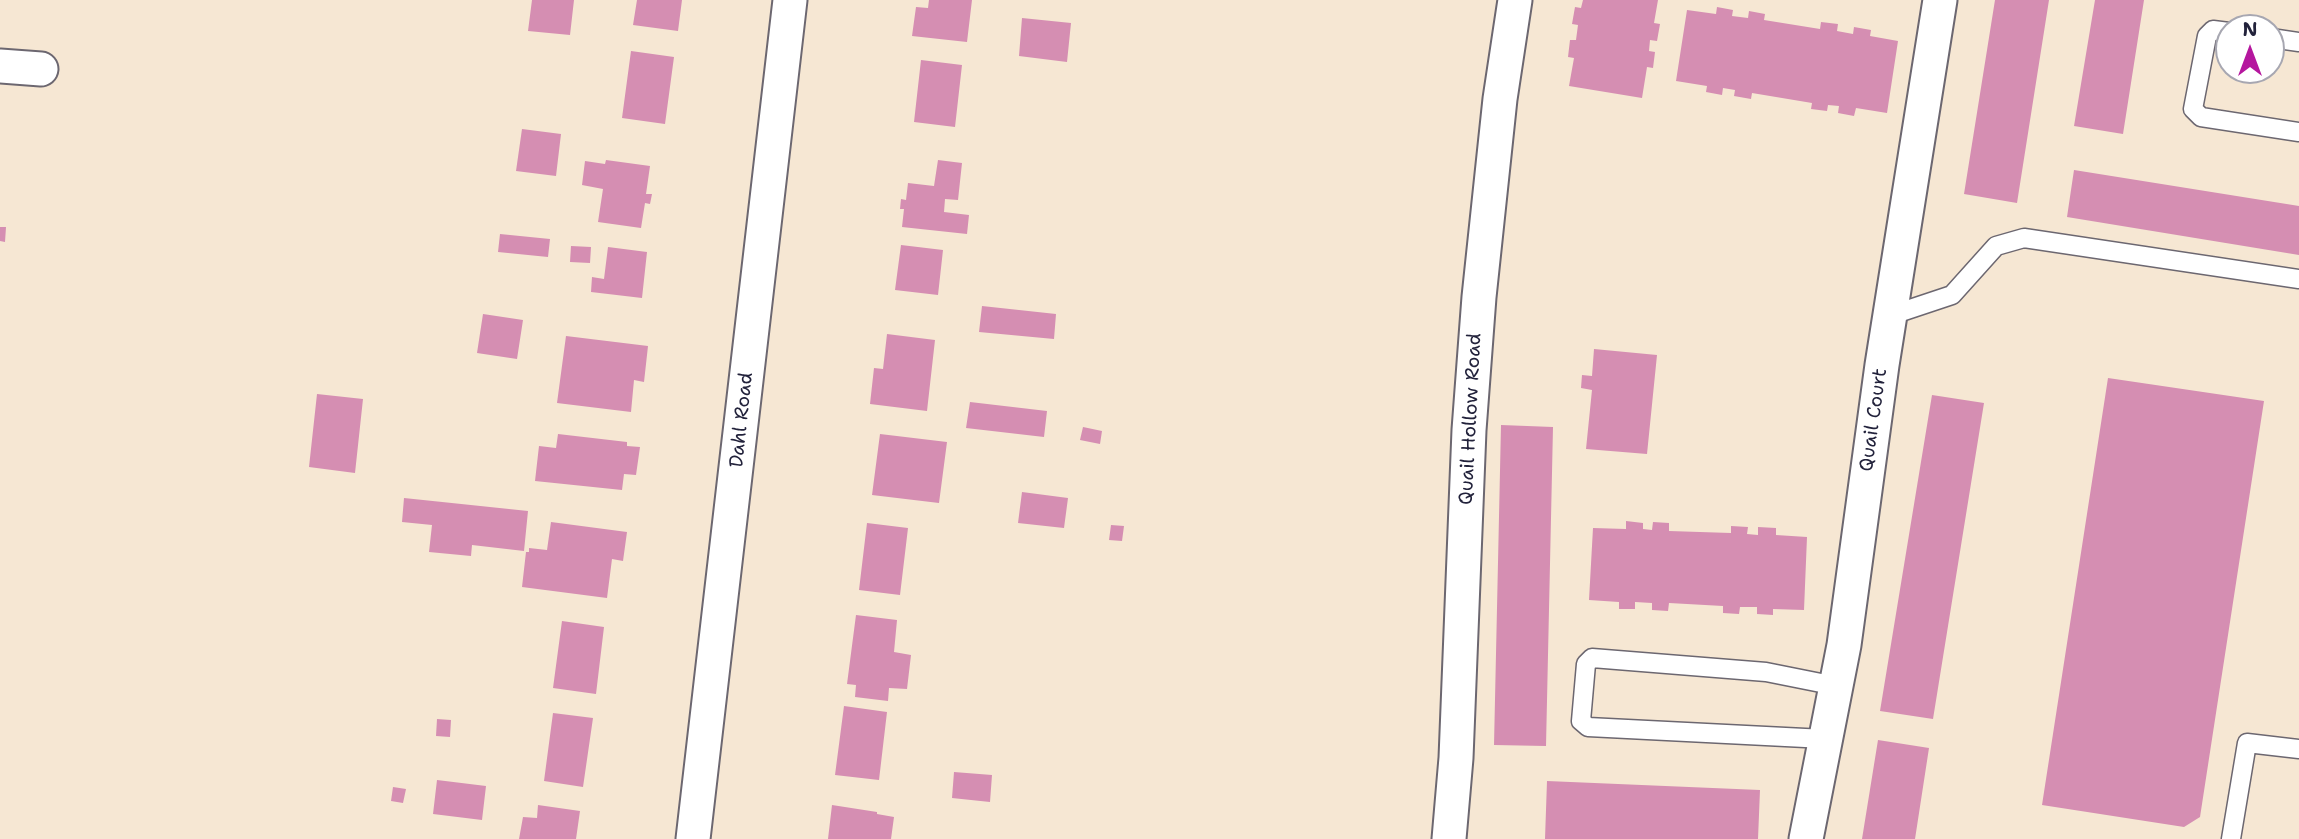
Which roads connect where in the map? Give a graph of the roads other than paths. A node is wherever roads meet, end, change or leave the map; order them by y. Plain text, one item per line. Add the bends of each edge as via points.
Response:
1 (790, 0) edge
2 (1515, 0) edge
3 (1940, 0) edge
4 (2215, 30) edge
5 (0, 66) edge
6 (41, 69) dead end
7 (2299, 132) edge
8 (2299, 279) edge
9 (1889, 316) junction
10 (1836, 686) junction
11 (1825, 739) junction
12 (2299, 749) edge
13 (693, 839) edge
14 (1449, 839) edge
15 (1805, 839) edge
16 (2231, 839) edge

1 - 13 street, Dahl Road
2 - 14 street, Quail Hollow Road via 1474,364
3 - 9 street, Quail Court
4 - 7 lane via 2207,36 2193,109 2202,117
5 - 6 street
8 - 9 lane via 2024,238 1996,246 1952,295
9 - 10 street, Quail Court
10 - 11 street, Quail Court
10 - 11 lane via 1766,672 1592,658 1586,664 1581,721 1588,727
11 - 15 street, Quail Court
12 - 16 lane via 2247,743

